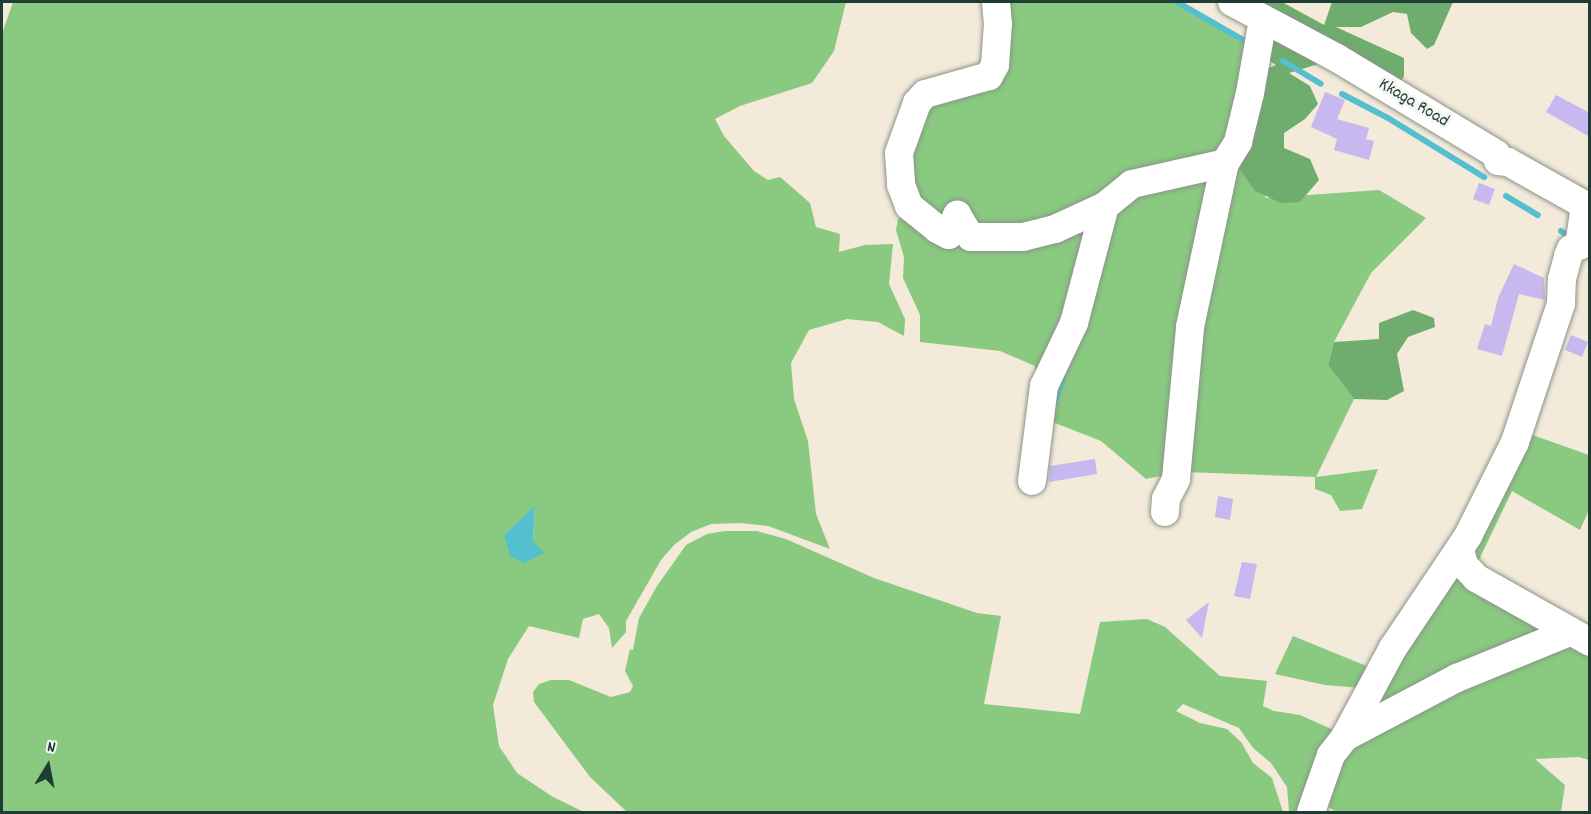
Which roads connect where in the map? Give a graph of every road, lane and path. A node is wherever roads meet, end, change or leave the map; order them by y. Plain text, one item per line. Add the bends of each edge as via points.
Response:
1 (996, 2) edge
2 (1232, 2) edge
3 (1263, 19) junction
4 (1225, 163) junction
5 (1105, 206) junction
6 (1587, 207) edge
7 (1032, 481) dead end
8 (1165, 512) dead end
9 (1460, 549) junction
10 (1580, 637) edge
11 (1345, 737) junction
12 (1311, 813) edge

1 - 5 street via 995,65 989,76 925,94 917,103 899,153 901,185 909,206 949,235 957,215 971,237 1023,237 1055,229
2 - 3 street, Kkaga Road
3 - 4 street via 1238,142
3 - 6 street, Kkaga Road via 1386,87 1496,154 1498,161 1508,162
4 - 5 street via 1132,184
4 - 8 street via 1191,327 1176,479 1166,499
5 - 7 street via 1074,324 1044,386
6 - 9 street via 1579,246 1571,249 1568,256 1561,304 1515,442
9 - 10 street via 1464,565 1476,578
9 - 11 street via 1393,648
10 - 11 street via 1448,683
11 - 12 street via 1331,755

